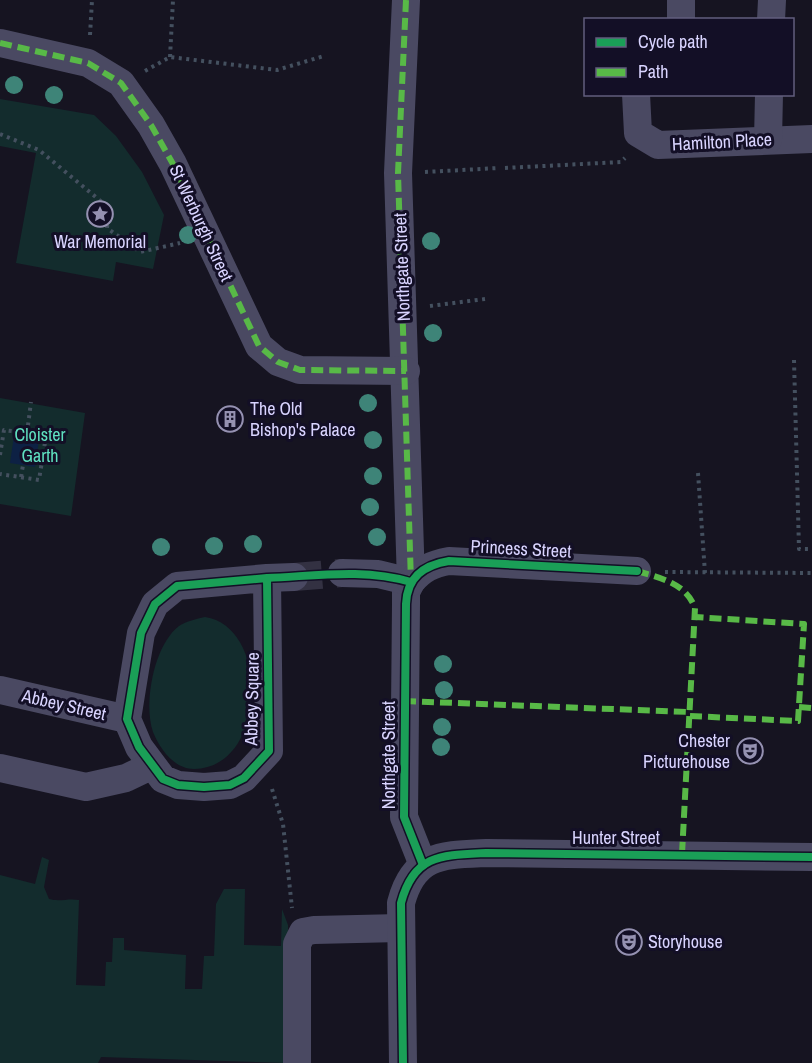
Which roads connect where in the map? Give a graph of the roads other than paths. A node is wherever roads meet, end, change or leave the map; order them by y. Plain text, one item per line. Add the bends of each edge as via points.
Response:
1 (406, 0) edge
2 (681, 0) edge
3 (772, 0) edge
4 (681, 18) edge
5 (771, 18) edge
6 (0, 43) edge
7 (636, 96) edge
8 (769, 96) edge
9 (812, 139) edge
10 (768, 140) junction
11 (406, 371) junction
12 (637, 571) road end
13 (342, 573) tunnel mouth
14 (411, 582) junction
15 (0, 690) edge
16 (127, 719) junction
17 (151, 766) junction
18 (0, 768) edge
19 (812, 857) edge
20 (423, 865) junction
21 (400, 928) junction
22 (297, 1063) edge
23 (403, 1063) edge

1 - 11 street, Northgate Street via 398,173
2 - 4 street
3 - 5 street
6 - 11 street, St Werburgh Street via 88,63 121,83 151,124 173,164 259,346 278,362 300,370
7 - 10 street, Hamilton Place via 638,133 658,145
8 - 10 street
9 - 10 street, Hamilton Place
11 - 14 street, Northgate Street
12 - 14 street, Princess Street via 449,561 432,564
13 - 14 street via 378,574
14 - 20 street, Northgate Street via 406,592 404,817
15 - 16 street, Abbey Street
16 - 17 street, Abbey Square
16 - 17 street, Abbey Square via 141,633 155,604 177,586 280,578 269,751 255,769 230,785 178,785 163,780
17 - 18 street via 126,778 86,787
19 - 20 street, Hunter Street via 486,853 447,855
20 - 21 street via 406,883
21 - 22 street via 303,932 297,944
21 - 23 street

